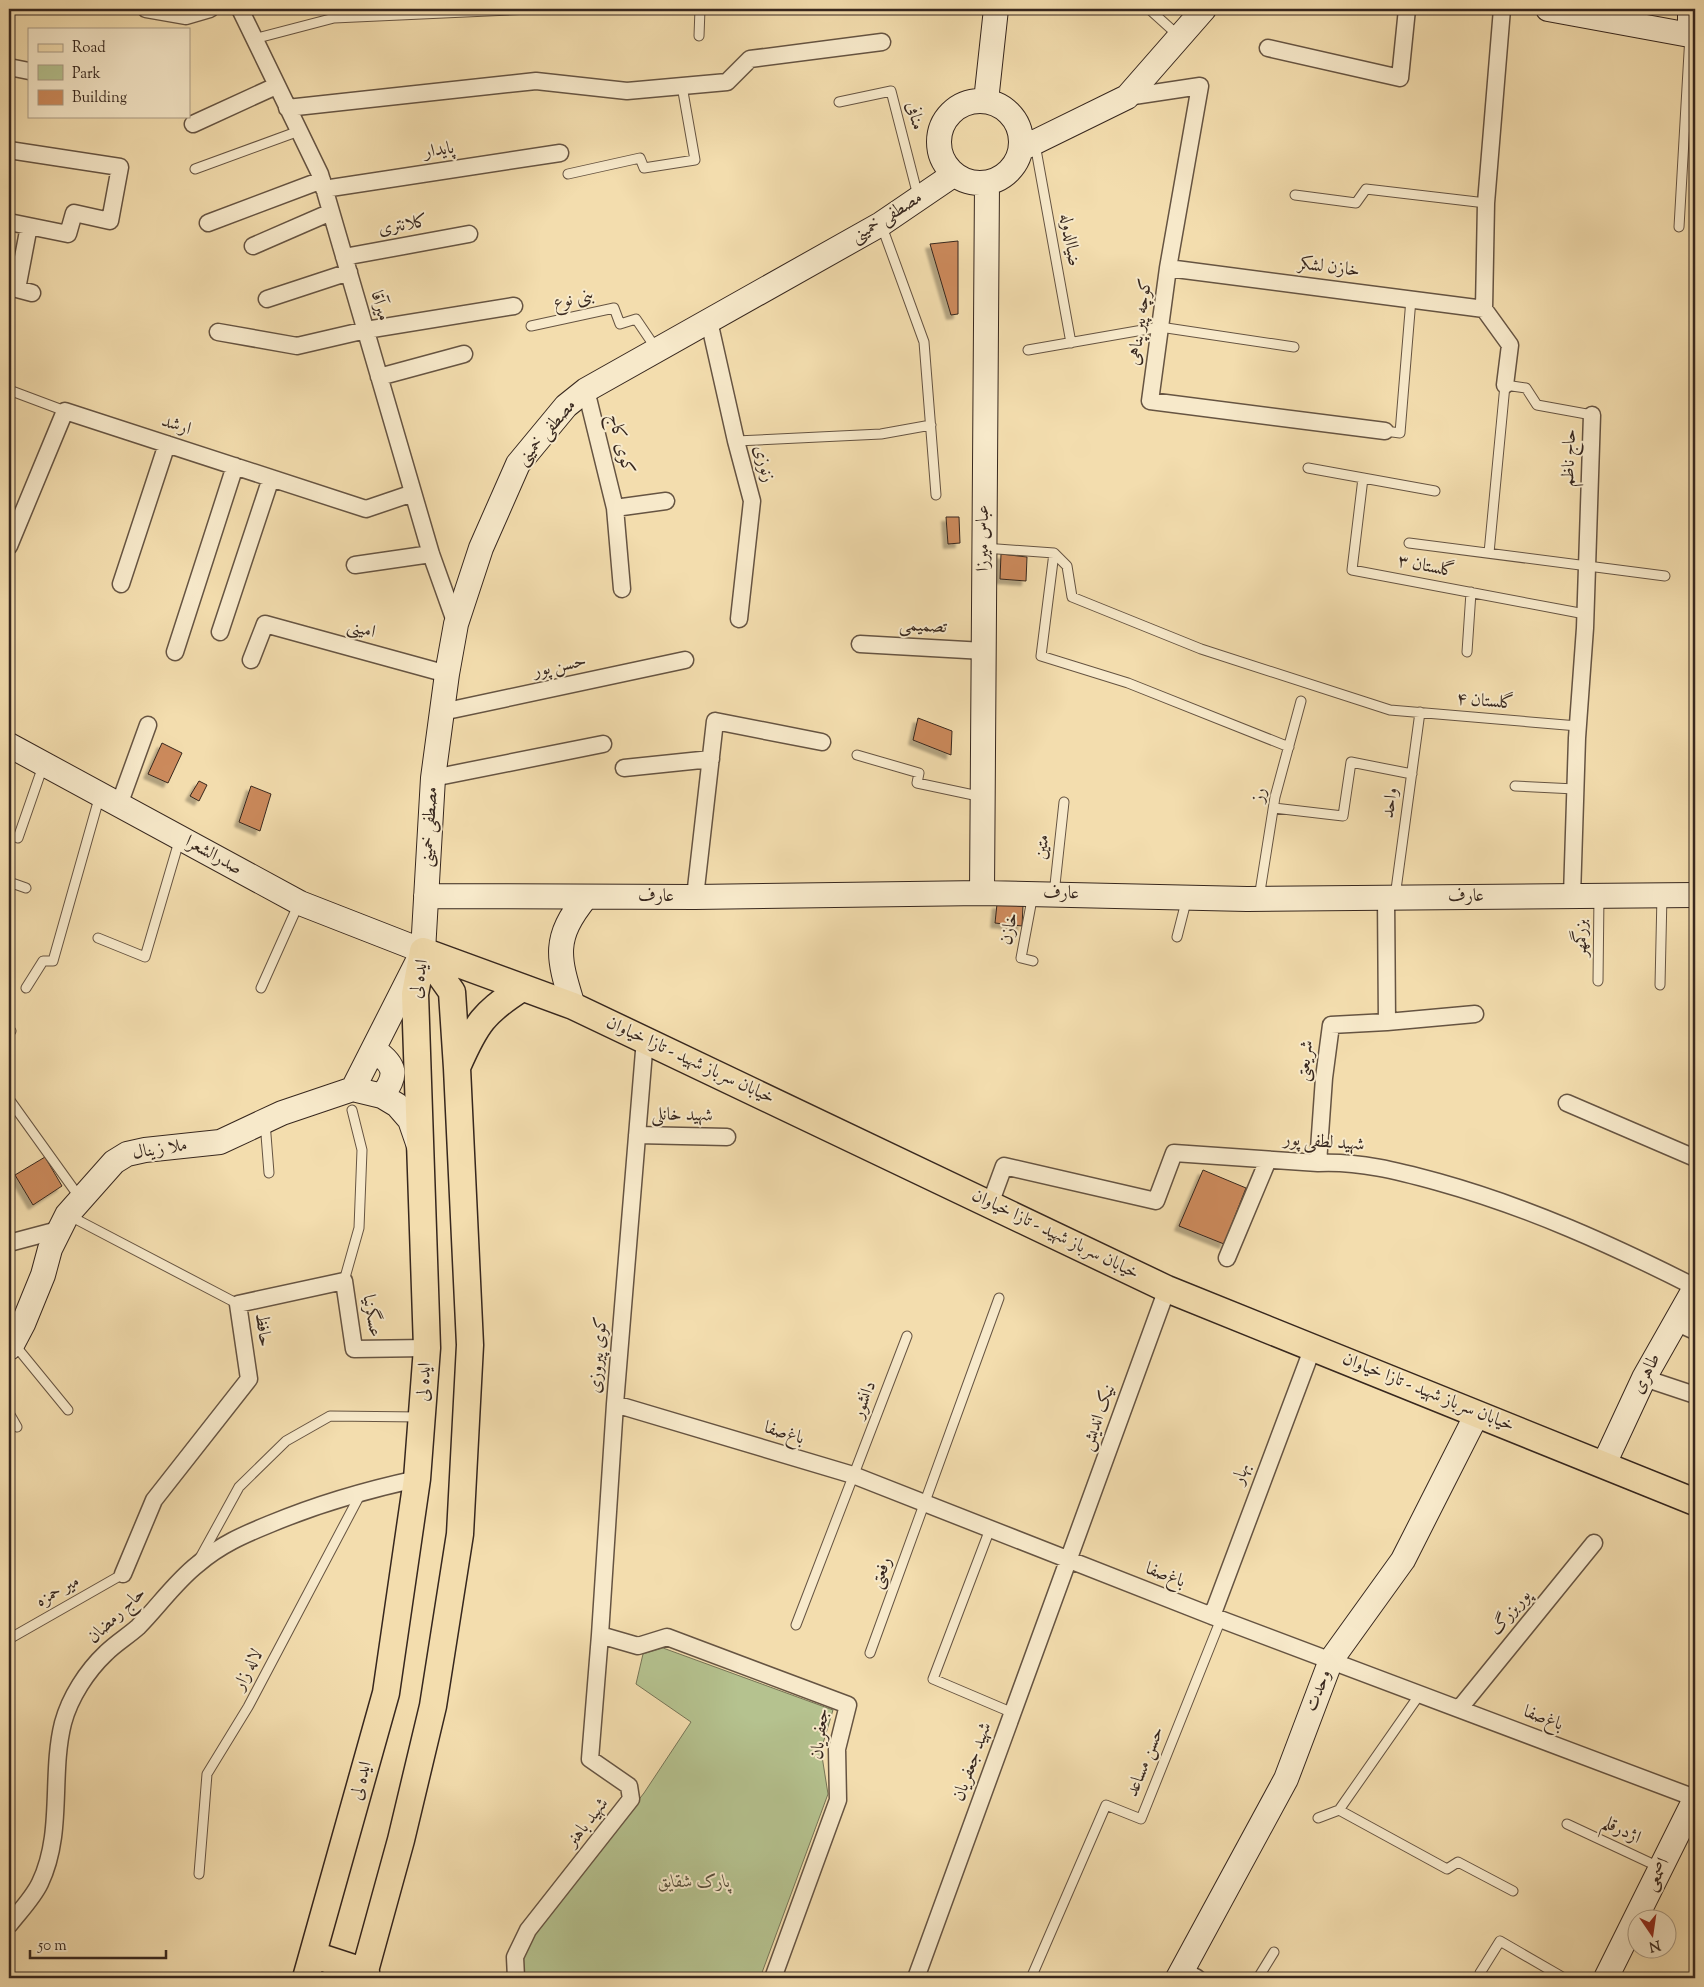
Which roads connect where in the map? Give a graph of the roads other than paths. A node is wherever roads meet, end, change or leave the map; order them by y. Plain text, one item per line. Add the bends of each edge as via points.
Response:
1 (146, 9) edge
2 (210, 9) edge
3 (240, 9) edge
4 (532, 9) edge
5 (700, 9) edge
6 (996, 9) edge
7 (1149, 9) edge
8 (1204, 9) edge
9 (1407, 9) edge
10 (1502, 9) edge
11 (1548, 9) edge
12 (1690, 9) edge
13 (699, 36) dead end
14 (1693, 36) edge
15 (1180, 37) junction
16 (254, 39) junction
17 (882, 42) dead end
18 (1268, 48) dead end
19 (9, 68) edge
20 (28, 71) edge
21 (276, 86) junction
22 (682, 86) junction
23 (1127, 97) junction
24 (986, 101) junction
25 (839, 102) dead end
26 (287, 108) junction
27 (193, 124) dead end
28 (299, 131) junction
29 (1028, 145) junction
30 (9, 150) edge
31 (560, 153) dead end
32 (195, 169) dead end
33 (568, 174) dead end
34 (953, 175) junction
35 (986, 183) junction
36 (323, 184) junction
37 (1295, 195) dead end
38 (919, 199) junction
39 (1486, 203) junction
40 (331, 212) junction
41 (9, 222) edge
42 (208, 223) dead end
43 (881, 224) junction
44 (29, 226) junction
45 (1679, 227) dead end
46 (469, 234) dead end
47 (253, 246) dead end
48 (346, 265) junction
49 (1168, 268) junction
50 (32, 293) dead end
51 (267, 299) dead end
52 (1411, 299) junction
53 (514, 306) dead end
54 (1484, 308) junction
55 (708, 321) junction
56 (531, 326) dead end
57 (1160, 327) junction
58 (366, 330) junction
59 (218, 332) dead end
60 (1071, 343) junction
61 (1294, 348) dead end
62 (657, 350) junction
63 (1028, 350) dead end
64 (464, 354) dead end
65 (379, 377) junction
66 (1505, 385) junction
67 (9, 390) edge
68 (586, 390) junction
69 (65, 411) junction
70 (1592, 415) joint
71 (931, 425) junction
72 (1385, 431) joint
73 (736, 441) junction
74 (167, 444) junction
75 (235, 466) junction
76 (1308, 468) dead end
77 (271, 478) junction
78 (1363, 478) junction
79 (1435, 491) dead end
80 (413, 493) junction
81 (936, 495) dead end
82 (666, 500) dead end
83 (615, 508) junction
84 (15, 517) edge
85 (1409, 543) dead end
86 (9, 546) edge
87 (984, 548) junction
88 (1054, 553) junction
89 (1489, 553) junction
90 (432, 554) junction
91 (1587, 565) junction
92 (355, 566) dead end
93 (1665, 576) dead end
94 (121, 584) dead end
95 (622, 588) dead end
96 (1471, 592) junction
97 (1585, 614) junction
98 (739, 619) dead end
99 (456, 624) junction
100 (220, 632) dead end
101 (860, 644) dead end
102 (984, 651) junction
103 (175, 652) dead end
104 (1467, 652) dead end
105 (252, 660) dead end
106 (685, 660) dead end
107 (447, 674) junction
108 (1301, 700) dead end
109 (442, 712) junction
110 (1420, 712) junction
111 (148, 725) dead end
112 (1578, 726) junction
113 (822, 742) dead end
114 (603, 744) dead end
115 (9, 745) edge
116 (1289, 747) junction
117 (857, 755) dead end
118 (711, 759) junction
119 (42, 766) junction
120 (624, 768) dead end
121 (1412, 774) junction
122 (433, 778) junction
123 (1515, 786) dead end
124 (1575, 789) junction
125 (983, 796) junction
126 (109, 800) junction
127 (1064, 802) dead end
128 (1274, 808) junction
129 (18, 838) dead end
130 (180, 838) junction
131 (9, 882) edge
132 (26, 888) dead end
133 (982, 893) junction
134 (1044, 894) junction
135 (1662, 895) junction
136 (1695, 895) edge
137 (426, 896) junction
138 (1572, 896) junction
139 (1599, 896) junction
140 (586, 897) junction
141 (695, 897) junction
142 (1187, 897) junction
143 (1259, 898) junction
144 (1390, 898) junction
145 (300, 903) junction
146 (1177, 937) dead end
147 (98, 938) dead end
148 (424, 951) junction
149 (1034, 961) dead end
150 (1598, 981) dead end
151 (1660, 985) dead end
152 (26, 988) dead end
153 (261, 988) dead end
154 (522, 988) junction
155 (573, 1006) junction
156 (1475, 1014) dead end
157 (1387, 1022) junction
158 (645, 1039) junction
159 (374, 1050) junction
160 (456, 1068) junction
161 (382, 1096) junction
162 (9, 1099) edge
163 (353, 1100) junction
164 (1567, 1103) dead end
165 (265, 1121) junction
166 (637, 1135) junction
167 (727, 1137) dead end
168 (421, 1153) junction
169 (1695, 1158) edge
170 (1268, 1160) junction
171 (1318, 1163) junction
172 (269, 1173) dead end
173 (990, 1204) junction
174 (69, 1215) junction
175 (9, 1243) edge
176 (1227, 1258) dead end
177 (344, 1281) junction
178 (1695, 1288) edge
179 (1167, 1289) junction
180 (999, 1298) dead end
181 (238, 1304) junction
182 (1685, 1326) edge
183 (907, 1336) dead end
184 (11, 1346) edge
185 (1313, 1347) junction
186 (427, 1348) junction
187 (1644, 1378) junction
188 (1695, 1395) edge
189 (615, 1404) junction
190 (68, 1410) dead end
191 (9, 1413) edge
192 (1477, 1414) junction
193 (422, 1416) junction
194 (17, 1426) dead end
195 (1604, 1464) junction
196 (853, 1475) junction
197 (417, 1479) junction
198 (362, 1491) junction
199 (1695, 1502) edge
200 (925, 1503) junction
201 (990, 1529) junction
202 (1594, 1542) dead end
203 (1069, 1560) junction
204 (196, 1564) junction
205 (124, 1574) joint
206 (1216, 1618) junction
207 (796, 1625) dead end
208 (600, 1634) junction
209 (9, 1639) edge
210 (870, 1653) dead end
211 (1331, 1660) junction
212 (1420, 1694) junction
213 (1459, 1709) junction
214 (1013, 1713) junction
215 (1695, 1799) edge
216 (1339, 1810) junction
217 (1318, 1818) dead end
218 (1567, 1824) dead end
219 (1661, 1869) junction
220 (199, 1874) dead end
221 (1513, 1891) dead end
222 (9, 1925) edge
223 (1274, 1952) dead end
224 (310, 1966) edge
225 (1480, 1973) dead end
226 (364, 1975) edge
227 (1186, 1976) edge
228 (1612, 1977) edge
229 (516, 1978) edge
230 (772, 1978) edge
231 (916, 1978) edge
232 (1031, 1978) edge
233 (1258, 1978) edge
234 (1564, 1978) edge

1 - 2 street via 186,16
3 - 16 street, میرآقا
4 - 16 lane via 334,18
5 - 13 lane
6 - 24 main road
7 - 15 lane
8 - 15 main road
9 - 18 street via 1400,78
10 - 39 street
11 - 14 main road
12 - 14 main road
14 - 45 lane
15 - 23 main road
16 - 21 street, میرآقا
17 - 22 street via 750,59 727,82
19 - 20 street
21 - 26 street, میرآقا
21 - 27 street
22 - 26 street via 627,91 536,81
22 - 33 lane via 694,160 644,168 640,158
23 - 29 main road
23 - 49 street, کوچه پیر پناهی via 1200,86
24 - 29 main road via 1008,112
24 - 34 main road via 960,106 942,125 938,138 939,152
25 - 38 lane, منافی via 891,92
26 - 28 street, میرآقا
28 - 32 lane
28 - 36 street, میرآقا
29 - 35 main road via 1010,170 999,179
29 - 60 lane, ضیاالدوله
30 - 44 street via 120,167 110,221 74,213 68,234
31 - 36 street, پایدار
34 - 35 main road via 969,182
34 - 38 main road, مصطفی خمینی
35 - 87 main road, عباس میرزا
36 - 40 street, میرآقا
36 - 42 street, پایدار
37 - 39 lane via 1356,203 1366,189
38 - 43 main road, مصطفی خمینی
39 - 54 street
40 - 47 street
40 - 48 street, میرآقا
41 - 44 street
43 - 55 main road, مصطفی خمینی
43 - 71 lane via 924,342
44 - 50 street via 17,289
46 - 48 street, کلانتری
48 - 51 street, کلانتری
48 - 58 street, میرآقا
49 - 52 street, خازن لشکر
49 - 57 street, کوچه پیر پناهی
52 - 54 street, خازن لشکر
52 - 72 lane via 1400,433
53 - 58 street
54 - 66 street via 1510,345
55 - 62 main road, مصطفی خمینی
55 - 73 street, زنوزی
56 - 62 lane, بنی نوع via 614,308 620,324 636,320
57 - 60 lane
57 - 61 lane
57 - 72 street, کوچه پیر پناهی via 1150,401
58 - 59 street via 297,346
58 - 65 street, میرآقا
60 - 63 lane
62 - 68 main road, مصطفی خمینی
64 - 65 street
65 - 80 street, میرآقا
66 - 70 lane, حاج ناظم via 1526,388 1537,405
66 - 89 lane
67 - 69 lane
68 - 83 street, کوی کاج
68 - 99 main road, مصطفی خمینی via 566,406 518,464 480,548
69 - 74 street, ارشد
69 - 84 street
70 - 91 street, حاج ناظم
71 - 73 lane via 881,434
71 - 81 lane
73 - 98 street, زنوزی via 752,501
74 - 75 street, ارشد
74 - 94 street
75 - 77 street, ارشد
75 - 103 street
76 - 78 lane
77 - 80 street, ارشد via 366,509
77 - 100 street
78 - 79 lane
78 - 96 lane, گلستان ۳ via 1352,570
80 - 90 street, میرآقا
82 - 83 street
83 - 95 street, کوی کاج
84 - 86 street
85 - 89 lane
87 - 88 lane
87 - 102 main road, عباس میرزا
88 - 110 lane, گلستان ۴ via 1067,566 1072,597 1201,649 1306,684 1390,710
88 - 116 lane via 1040,656 1128,683
89 - 91 lane
90 - 92 street
90 - 99 street, میرآقا
91 - 93 lane
91 - 97 street, حاج ناظم
96 - 97 lane, گلستان ۳
96 - 104 lane
97 - 112 street, حاج ناظم
99 - 107 main road, مصطفی خمینی
101 - 102 street, تصمیمی
102 - 125 main road, عباس میرزا
105 - 107 street, امینی via 265,624
106 - 109 street, حسن پور
107 - 109 main road, مصطفی خمینی
108 - 116 lane, رز
109 - 122 main road, مصطفی خمینی
110 - 112 lane, گلستان ۴
110 - 121 lane, واحد
111 - 126 street
112 - 124 street, حاج ناظم
113 - 118 street via 715,721
114 - 122 street
115 - 119 main road, صدرالشعرا
116 - 128 lane, رز
117 - 125 lane via 919,773 918,784
118 - 120 street
118 - 141 street
119 - 126 main road, صدرالشعرا
119 - 129 lane
121 - 128 lane via 1351,762 1343,816
121 - 144 lane, واحد
122 - 137 main road, مصطفی خمینی
123 - 124 lane
124 - 138 street, حاج ناظم
125 - 133 main road, عباس میرزا
126 - 130 main road, صدرالشعرا
126 - 152 lane via 53,961 43,961
127 - 134 lane, متین
128 - 143 lane, رز
130 - 145 main road, صدرالشعرا
130 - 147 lane via 145,957
131 - 132 lane
133 - 134 main road, عارف
133 - 141 main road, عارف
134 - 142 main road, عارف
134 - 149 lane, خازن via 1021,958
135 - 136 main road, عارف
135 - 139 main road, عارف
135 - 151 lane
137 - 140 main road, عارف
137 - 148 main road, مصطفی خمینی
138 - 139 main road, عارف
138 - 144 main road, عارف
139 - 150 lane, بزرگمهر
140 - 141 main road, عارف
140 - 155 main road via 570,917 560,959
142 - 143 main road, عارف
142 - 146 lane
143 - 144 main road, عارف
144 - 157 street
145 - 148 main road, صدرالشعرا
145 - 153 lane
148 - 154 main road, خیابان سرباز شهید - تازا خیاوان
148 - 159 main road
148 - 160 main road, ایده لى via 452,992
148 - 168 main road, ایده لى via 414,994
154 - 155 main road, خیابان سرباز شهید - تازا خیاوان
154 - 160 main road via 482,1018
155 - 158 main road, خیابان سرباز شهید - تازا خیاوان
156 - 157 street
157 - 171 street, شریعتی via 1331,1025
158 - 166 street, کوی پیروزی
158 - 173 main road, خیابان سرباز شهید - تازا خیاوان
159 - 161 main road via 388,1059 392,1070 392,1080
159 - 163 main road
160 - 226 main road, ایده لى via 470,1345 460,1534 433,1706
161 - 163 main road
161 - 168 main road via 397,1105 410,1120
162 - 174 lane
163 - 165 main road, ملا زینال
163 - 177 lane via 362,1150 359,1228
164 - 169 street
165 - 172 lane
165 - 174 main road, ملا زینال via 220,1142 127,1154 114,1162
166 - 167 street, شهید خانلی
166 - 189 street, کوی پیروزی
168 - 186 main road, ایده لى
170 - 171 street, شهید لطفی پور
170 - 173 street, شهید لطفی پور via 1174,1154 1156,1201 1004,1166
170 - 176 street
171 - 178 street, شهید لطفی پور via 1340,1162 1394,1170 1516,1206 1629,1254
173 - 179 main road, خیابان سرباز شهید - تازا خیاوان
174 - 175 street
174 - 181 lane
174 - 184 main road, ملا زینال
177 - 181 street, حافظ
177 - 186 street, عسگرنیا via 354,1349
178 - 182 main road, طاهری
179 - 185 main road, خیابان سرباز شهید - تازا خیاوان
179 - 203 street, نیک اندیش
180 - 200 lane, رفعتی
181 - 205 street, حافظ via 249,1379 154,1500
182 - 187 main road, طاهری
183 - 196 lane, دانشور
184 - 190 lane
185 - 192 main road, خیابان سرباز شهید - تازا خیاوان
185 - 206 street, بهار
186 - 193 main road, ایده لى
187 - 188 street
187 - 195 main road, طاهری
189 - 196 street, باغ‌صفا
189 - 208 street, کوی پیروزی
191 - 194 lane
192 - 195 main road, خیابان سرباز شهید - تازا خیاوان
192 - 211 main road, وحدت via 1403,1560
193 - 197 main road, ایده لى
193 - 204 lane via 330,1416 286,1440 239,1487
195 - 199 main road, خیابان سرباز شهید - تازا خیاوان
196 - 200 street, باغ‌صفا
196 - 207 lane, دانشور
197 - 198 street, حاج رمضان
197 - 224 main road, ایده لى via 386,1693
198 - 204 street, حاج رمضان via 310,1507 226,1542
198 - 220 lane, لاله زار via 248,1706 207,1774
200 - 201 street, باغ‌صفا
200 - 210 lane, رفعتی
201 - 203 street, باغ‌صفا
201 - 214 lane via 933,1679
202 - 213 street, پوربزرگ
203 - 206 street, باغ‌صفا
203 - 214 street, شهید جعفریان
204 - 222 street, حاج رمضان via 137,1627 88,1672 74,1697 58,1748 52,1844 47,1865 40,1884
205 - 209 lane, میر حمزه
206 - 211 street, باغ‌صفا
206 - 232 lane, حسن مساعد via 1141,1819 1106,1804
208 - 229 street, شهید باهنر via 590,1759 629,1786 631,1800 528,1930 515,1957
208 - 230 street, جعفریان via 638,1646 667,1637 848,1705 837,1749 838,1800
211 - 212 street, باغ‌صفا
211 - 227 main road, وحدت via 1286,1779
212 - 213 street, باغ‌صفا
212 - 216 lane
213 - 215 street, باغ‌صفا
214 - 231 street, شهید جعفریان
215 - 219 main road, اصمعی
216 - 217 lane
216 - 221 lane via 1447,1869 1458,1862
218 - 219 lane, اژدرقلم
219 - 228 main road, اصمعی
223 - 233 lane
224 - 226 main road
225 - 234 lane via 1500,1941

